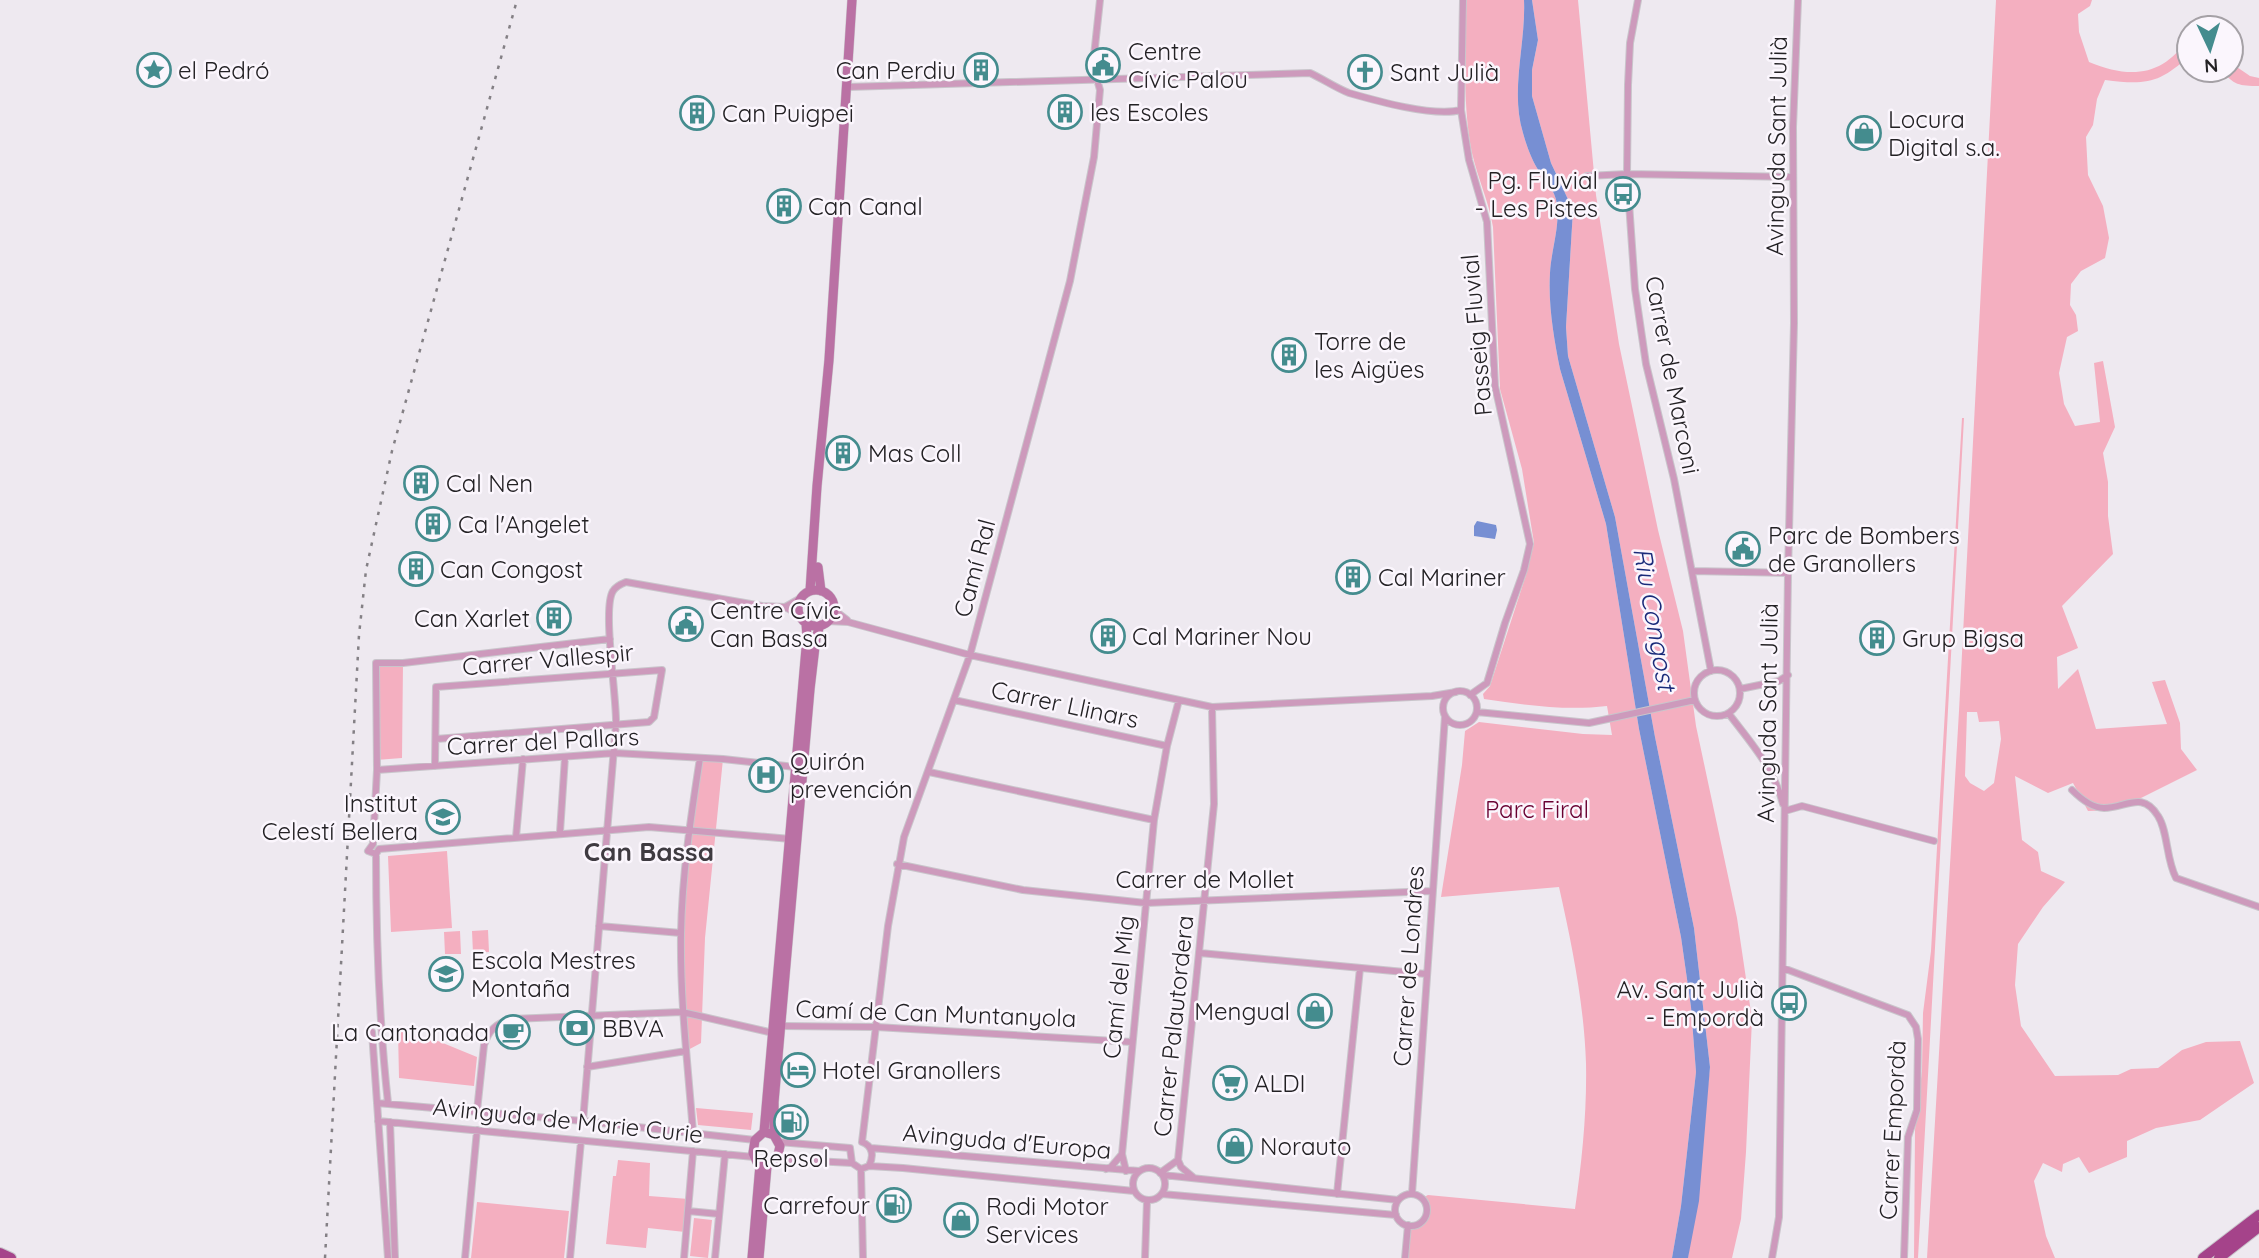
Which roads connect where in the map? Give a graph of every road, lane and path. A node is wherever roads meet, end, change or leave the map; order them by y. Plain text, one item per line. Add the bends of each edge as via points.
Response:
1 (852, 0) edge
2 (1100, 0) edge
3 (1463, 0) edge
4 (1638, 0) edge
5 (1798, 0) edge
6 (1098, 80) junction
7 (848, 87) junction
8 (1461, 110) junction
9 (1628, 174) junction
10 (1587, 176) dead end
11 (1792, 177) junction
12 (821, 464) junction
13 (1692, 571) junction
14 (1788, 573) junction
15 (810, 591) junction
16 (821, 591) junction
17 (799, 599) junction
18 (785, 607) junction
19 (834, 610) junction
20 (798, 614) junction
21 (848, 622) junction
22 (806, 623) junction
23 (824, 623) junction
24 (610, 639) junction
25 (970, 655) junction
26 (1711, 671) junction
27 (614, 672) junction
28 (1788, 676) junction
29 (1740, 689) junction
30 (1455, 692) junction
31 (1470, 695) junction
32 (1432, 696) junction
33 (954, 700) junction
34 (1179, 700) junction
35 (1692, 701) junction
36 (1212, 706) junction
37 (1477, 712) junction
38 (1444, 713) junction
39 (1729, 714) junction
40 (617, 724) junction
41 (1455, 724) junction
42 (436, 739) junction
43 (1445, 741) junction
44 (1167, 746) junction
45 (615, 753) junction
46 (565, 757) junction
47 (700, 758) junction
48 (523, 759) junction
49 (435, 766) junction
50 (795, 766) junction
51 (377, 770) junction
52 (929, 772) junction
53 (2072, 790) dead end
54 (1785, 811) junction
55 (1154, 820) junction
56 (607, 828) junction
57 (690, 829) junction
58 (560, 832) junction
59 (516, 837) junction
60 (791, 839) junction
61 (1934, 841) dead end
62 (376, 849) junction
63 (368, 851) dead end
64 (897, 864) junction
65 (1433, 891) junction
66 (1205, 902) junction
67 (1146, 903) junction
68 (2259, 907) edge
69 (599, 926) junction
70 (681, 933) junction
71 (1200, 953) junction
72 (1360, 968) junction
73 (1783, 968) junction
74 (1426, 974) junction
75 (682, 1012) junction
76 (592, 1016) junction
77 (876, 1027) junction
78 (777, 1029) junction
79 (372, 1032) dead end
80 (1132, 1042) junction
81 (685, 1052) junction
82 (587, 1067) junction
83 (377, 1103) junction
84 (388, 1103) junction
85 (477, 1111) junction
86 (378, 1121) junction
87 (583, 1121) junction
88 (390, 1122) junction
89 (477, 1130) junction
90 (693, 1132) junction
91 (772, 1137) junction
92 (755, 1140) junction
93 (581, 1141) junction
94 (862, 1142) junction
95 (850, 1148) junction
96 (871, 1148) junction
97 (693, 1152) junction
98 (725, 1154) junction
99 (1122, 1154) junction
100 (777, 1158) junction
101 (1178, 1160) junction
102 (760, 1163) junction
103 (852, 1163) junction
104 (869, 1166) junction
105 (861, 1169) junction
106 (1104, 1169) junction
107 (1126, 1171) junction
108 (1139, 1171) junction
109 (1162, 1174) junction
110 (1198, 1179) junction
111 (1134, 1191) junction
112 (1162, 1194) junction
113 (1337, 1194) junction
114 (1412, 1194) junction
115 (1147, 1200) junction
116 (1398, 1200) junction
117 (688, 1211) junction
118 (719, 1214) junction
119 (1396, 1215) junction
120 (2259, 1215) edge
121 (1408, 1225) junction
122 (2259, 1227) edge
123 (2259, 1234) edge
124 (0, 1253) edge
125 (11, 1258) edge
126 (388, 1258) edge
127 (395, 1258) edge
128 (465, 1258) edge
129 (570, 1258) edge
130 (684, 1258) edge
131 (715, 1258) edge
132 (752, 1258) edge
133 (759, 1258) edge
134 (863, 1258) edge
135 (1145, 1258) edge
136 (1405, 1258) edge
137 (1772, 1258) edge
138 (1904, 1258) edge
139 (2203, 1258) edge
140 (2219, 1258) edge

1 - 7 main road
2 - 6 street, Camí Ral via 1093,65
3 - 8 street, Passeig Fluvial
4 - 9 street, Carrer de Marconi via 1630,43
5 - 11 street, Avinguda Sant Julià
6 - 7 street
6 - 8 street via 1310,73 1347,92 1431,112
6 - 25 street, Camí Ral via 1094,157 1070,281
7 - 12 main road
8 - 31 street, Passeig Fluvial via 1469,160 1487,222 1495,386 1530,544 1487,683
9 - 10 street
9 - 11 street
9 - 13 street, Carrer de Marconi via 1643,344
11 - 14 street, Avinguda Sant Julià
12 - 15 main road
12 - 16 main road via 817,572
13 - 14 street
13 - 26 street, Carrer de Marconi
14 - 28 street, Avinguda Sant Julià
15 - 16 main road
15 - 17 main road
16 - 19 main road via 830,597
17 - 18 street
17 - 20 main road
18 - 20 street
18 - 24 street via 626,582 618,585 609,600
19 - 21 street
19 - 23 main road
20 - 22 main road
21 - 23 street
21 - 25 street
22 - 23 main road
22 - 50 main road
23 - 78 main road via 816,638 810,689
24 - 27 street
24 - 51 street via 376,663
25 - 33 street, Camí Ral
25 - 34 street
26 - 29 street via 1727,672
26 - 35 street via 1699,679
27 - 40 street
27 - 40 street, Carrer Vallespir via 662,670 654,717 649,722
27 - 42 street, Carrer Vallespir via 436,687
28 - 29 street
28 - 54 street, Avinguda Sant Julià
29 - 39 street via 1738,705
30 - 31 street
30 - 32 street
30 - 38 street via 1447,698
31 - 37 street
32 - 36 street
32 - 38 street
33 - 44 street, Carrer Llinars
33 - 52 street, Camí Ral
34 - 36 street
34 - 44 street, Camí del Mig
35 - 37 street via 1578,723
35 - 39 street via 1712,716
36 - 66 street, Carrer Palautordera via 1214,804
37 - 41 street via 1471,722
38 - 41 street
38 - 43 street, Carrer de Londres
39 - 54 street via 1776,779
40 - 42 street
40 - 45 street
41 - 43 street, Carrer de Londres
42 - 49 street
43 - 65 street, Carrer de Londres
44 - 55 street, Camí del Mig
45 - 46 street, Carrer del Pallars
45 - 47 street, Carrer del Pallars
45 - 56 street
46 - 48 street, Carrer del Pallars
46 - 58 street
47 - 50 street, Carrer del Pallars
47 - 57 street
48 - 49 street, Carrer del Pallars
48 - 59 street
49 - 51 street, Carrer del Pallars
50 - 60 main road
51 - 62 street
52 - 55 street
52 - 64 street, Camí Ral
53 - 68 street via 2082,800 2103,808 2130,802 2148,805 2159,816 2169,866 2176,878
54 - 61 street via 1802,806
54 - 73 street, Avinguda Sant Julià
55 - 67 street, Camí del Mig
56 - 57 street
56 - 58 street
56 - 69 street
57 - 60 street
57 - 70 street
58 - 59 street
59 - 62 street
60 - 78 main road
62 - 63 street
62 - 84 street via 376,933
64 - 67 street, Carrer de Mollet via 1023,890
64 - 77 street, Camí Ral
65 - 66 street, Carrer de Mollet
65 - 74 street, Carrer de Londres
66 - 67 street, Carrer de Mollet
66 - 71 street, Carrer Palautordera
67 - 80 street, Camí del Mig
69 - 70 street
69 - 76 street
70 - 75 street
71 - 72 street
71 - 101 street, Carrer Palautordera
72 - 74 street
72 - 113 street
73 - 137 street, Avinguda Sant Julià via 1779,1217
73 - 138 street, Carrer Empordà via 1908,1015 1916,1027 1917,1110 1908,1137
74 - 114 street, Carrer de Londres
75 - 76 street, Camí de Can Muntanyola
75 - 78 street, Camí de Can Muntanyola
75 - 81 street
76 - 82 street
76 - 85 street, Camí de Can Muntanyola via 512,1019 492,1028 484,1045
77 - 78 street, Camí de Can Muntanyola
77 - 80 street, Camí de Can Muntanyola
77 - 94 street, Camí Ral
78 - 91 main road
79 - 83 street
80 - 99 street, Camí del Mig
81 - 82 street
81 - 90 street
82 - 87 street
83 - 84 street, Avinguda de Marie Curie
83 - 86 street
84 - 85 street, Avinguda de Marie Curie
85 - 87 street, Avinguda de Marie Curie
86 - 88 street, Avinguda de Marie Curie
86 - 126 street
87 - 90 street, Avinguda de Marie Curie
88 - 89 street, Avinguda de Marie Curie
88 - 127 street
89 - 93 street, Avinguda de Marie Curie
89 - 128 street
90 - 92 street, Avinguda de Marie Curie
91 - 92 main road
91 - 95 street
91 - 100 main road
92 - 102 main road
93 - 97 street, Avinguda de Marie Curie
93 - 129 street
94 - 95 street
94 - 96 street
95 - 103 street
96 - 104 street
96 - 106 street, Avinguda d'Europa
97 - 98 street, Avinguda de Marie Curie
97 - 117 street
98 - 102 street, Avinguda de Marie Curie
98 - 118 street
99 - 106 street
99 - 107 street, Camí del Mig
100 - 102 main road
100 - 103 street
101 - 109 street, Carrer Palautordera
101 - 110 street
102 - 132 main road
102 - 133 main road
103 - 105 street
104 - 105 street
104 - 111 street, Avinguda d'Europa
105 - 134 street
106 - 107 street, Avinguda d'Europa
107 - 108 street, Avinguda d'Europa
108 - 109 street via 1150,1168
108 - 111 street via 1133,1178
109 - 110 street
109 - 112 street
110 - 113 street
111 - 115 street
112 - 115 street
112 - 119 street
113 - 116 street
114 - 116 street
114 - 121 street via 1425,1202 1426,1213 1419,1223
115 - 135 street
116 - 119 street
117 - 118 street
117 - 130 street
118 - 131 street
119 - 121 street
120 - 139 highway
121 - 136 street
122 - 140 highway
123 - 140 highway
124 - 125 highway

